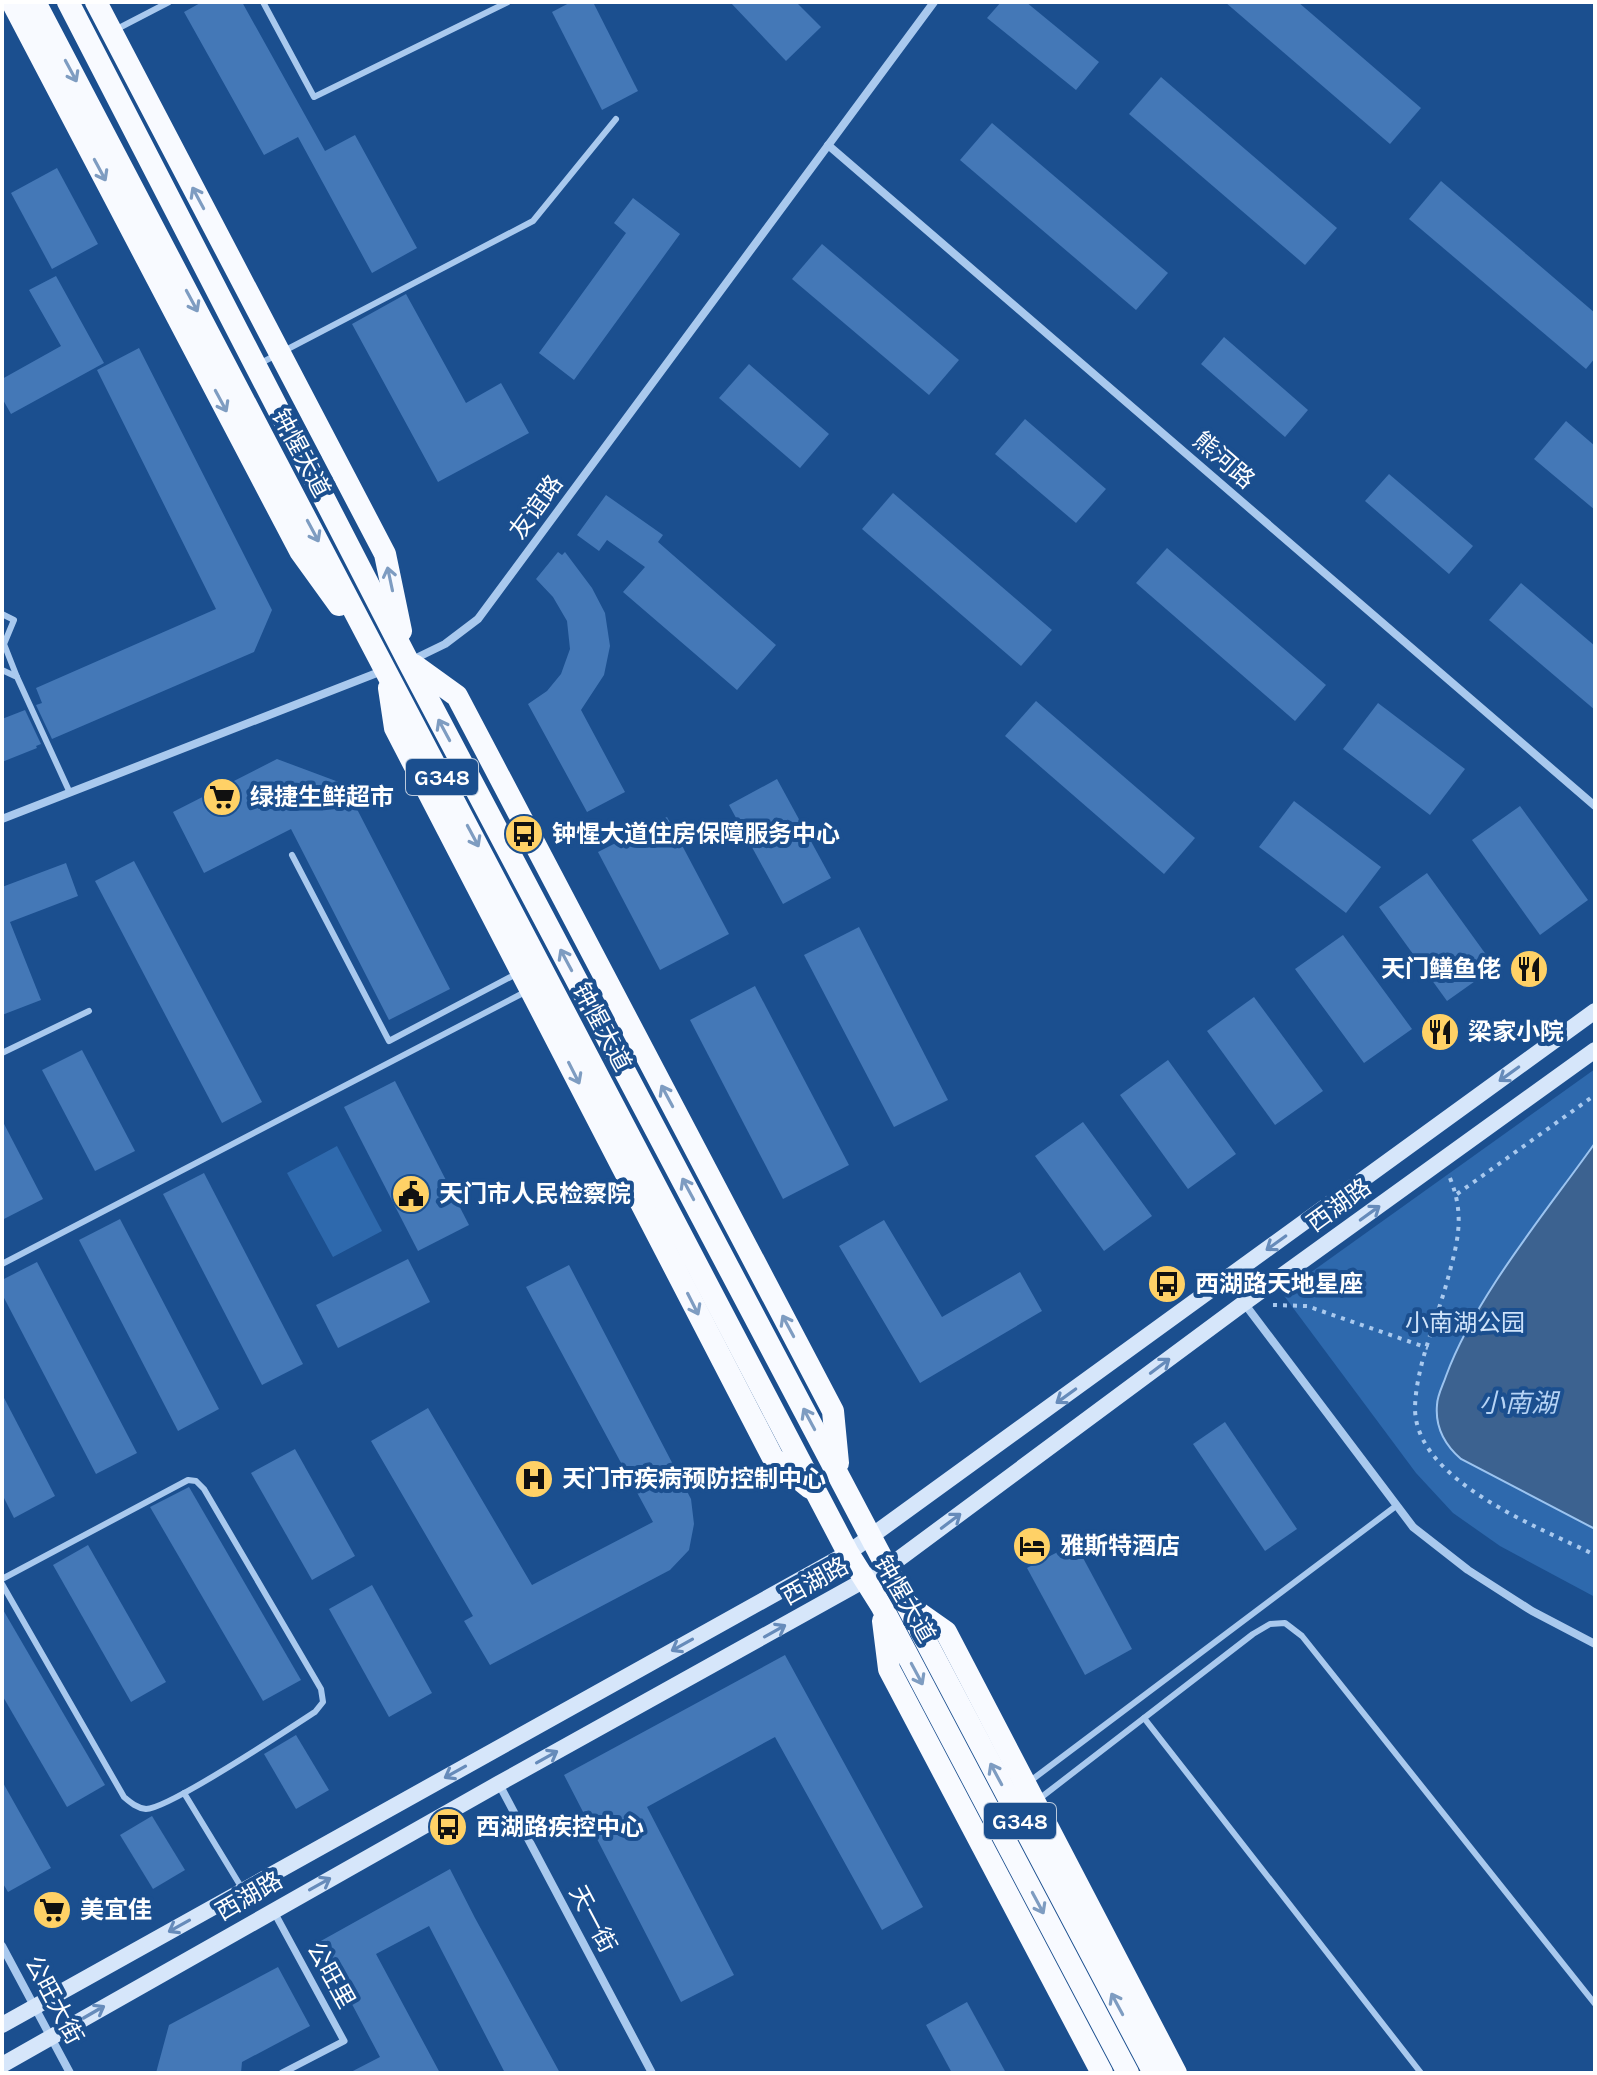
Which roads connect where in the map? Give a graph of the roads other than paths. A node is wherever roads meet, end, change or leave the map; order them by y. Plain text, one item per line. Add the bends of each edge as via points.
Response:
1 (12, 2) edge
2 (35, 2) edge
3 (68, 2) edge
4 (96, 2) edge
5 (169, 2) edge
6 (263, 2) edge
7 (508, 2) edge
8 (934, 2) edge
9 (112, 32) junction
10 (90, 44) junction
11 (616, 119) dead end
12 (828, 145) junction
13 (279, 353) junction
14 (255, 365) junction
15 (2, 614) edge
16 (408, 661) junction
17 (2, 670) edge
18 (386, 670) junction
19 (17, 677) junction
20 (70, 793) junction
21 (1595, 806) edge
22 (2, 819) edge
23 (292, 855) dead end
24 (526, 980) junction
25 (89, 1011) dead end
26 (1595, 1011) edge
27 (1595, 1050) edge
28 (2, 1053) edge
29 (2, 1264) edge
30 (1244, 1303) junction
31 (817, 1493) junction
32 (1396, 1506) junction
33 (872, 1538) junction
34 (848, 1553) junction
35 (888, 1567) junction
36 (866, 1581) junction
37 (2, 1582) edge
38 (906, 1604) junction
39 (882, 1607) junction
40 (1595, 1644) edge
41 (1144, 1718) junction
42 (498, 1784) junction
43 (184, 1793) junction
44 (1030, 1793) junction
45 (243, 1890) junction
46 (273, 1910) junction
47 (2, 1946) edge
48 (1595, 2004) edge
49 (35, 2006) junction
50 (2, 2025) edge
51 (51, 2037) junction
52 (2, 2065) edge
53 (70, 2073) edge
54 (282, 2073) edge
55 (652, 2073) edge
56 (1102, 2073) edge
57 (1128, 2073) edge
58 (1154, 2073) edge
59 (1176, 2073) edge
60 (1421, 2073) edge

1 -> 18 highway via 300,551
2 -> 18 highway, 钟惺大道 / G348
3 - 10 highway, 钟惺大道
4 - 9 highway
5 - 9 lane
6 - 7 lane via 314,97
8 - 12 street, 友谊路
9 - 10 lane
13 -> 9 highway
10 - 14 highway, 钟惺大道
11 - 13 lane via 533,221
12 - 16 street, 友谊路 via 478,619 445,644
12 - 21 street, 熊河路
13 - 14 lane
16 -> 13 highway via 385,554
14 - 16 highway, 钟惺大道
15 - 19 lane via 14,620 4,644
16 - 18 street, 友谊路
33 -> 16 highway, 钟惺大道 / G348 via 840,1476 833,1411 457,696
17 - 19 lane
18 - 20 street, 友谊路
18 - 24 highway via 395,728
18 -> 31 highway, 钟惺大道 / G348
19 - 20 lane
20 - 22 street, 友谊路
23 - 24 lane via 389,1041
24 - 29 lane
24 -> 31 highway via 773,1458
25 - 28 lane
26 -> 33 main road, 西湖路
30 -> 27 main road, 西湖路
30 - 32 street
35 -> 30 main road, 西湖路
31 - 34 highway, 钟惺大道 / G348
32 - 40 street via 1413,1527 1468,1570
32 - 44 lane
33 - 34 main road, 西湖路
33 - 35 highway, 钟惺大道 / G348
34 - 36 highway, 钟惺大道 / G348
34 -> 45 main road, 西湖路
35 - 36 main road, 西湖路
35 - 38 highway, 钟惺大道 / G348
36 - 39 highway, 钟惺大道 / G348
42 -> 36 main road, 西湖路
37 - 43 lane via 124,1797 146,1809
37 - 43 lane via 188,1480 204,1489 321,1689 323,1702
38 - 44 highway via 946,1632
58 -> 38 highway, 钟惺大道 / G348
39 - 56 highway via 889,1669
39 -> 57 highway, 钟惺大道 / G348
41 - 44 lane
41 - 48 lane via 1253,1634 1285,1623 1302,1636
41 - 60 lane
46 -> 42 main road, 西湖路
42 - 55 street, 天一街
43 - 45 lane
44 - 59 highway
45 -> 49 main road, 西湖路
51 -> 46 main road, 西湖路
46 - 54 street, 公旺里 via 344,2041
47 - 49 street, 公旺大街
49 - 50 main road, 西湖路
49 - 51 street, 公旺大街
51 - 52 main road, 西湖路
51 - 53 street, 公旺大街

